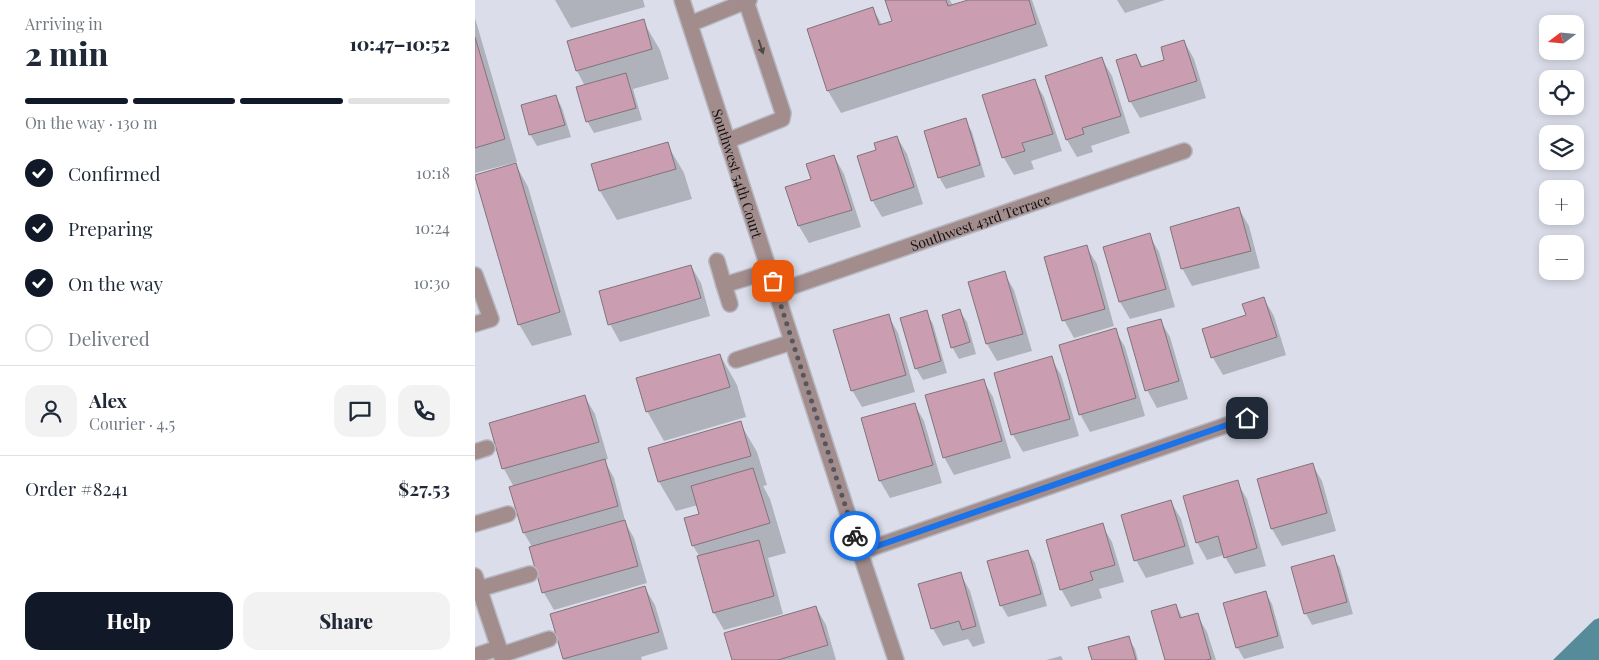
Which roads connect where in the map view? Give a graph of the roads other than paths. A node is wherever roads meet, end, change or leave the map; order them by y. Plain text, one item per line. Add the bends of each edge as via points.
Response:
1 (682, 0) edge
2 (747, 1) edge
3 (690, 24) junction
4 (727, 141) junction
5 (1184, 151) dead end
6 (717, 261) dead end
7 (769, 271) junction
8 (475, 274) edge
9 (724, 285) junction
10 (776, 292) junction
11 (730, 304) dead end
12 (475, 324) edge
13 (792, 342) junction
14 (736, 360) dead end
15 (1247, 418) dead end
16 (508, 514) dead end
17 (475, 524) edge
18 (860, 552) junction
19 (530, 574) dead end
20 (477, 583) edge
21 (549, 639) dead end
22 (501, 654) edge
23 (475, 656) edge
24 (896, 660) edge

1 - 3 street, Southwest 54th Court
2 - 3 street
2 -> 4 street via 783,113 782,119
3 - 4 street, Southwest 54th Court
4 - 7 street, Southwest 54th Court
5 - 10 street, Southwest 43rd Terrace
6 - 9 street
7 - 9 street
7 - 10 street, Southwest 54th Court
8 - 12 street via 491,319
9 - 11 street
10 - 13 street, Southwest 54th Court
13 - 14 street
13 - 18 street, Southwest 54th Court
15 - 18 street
16 - 17 street
18 - 24 street, Southwest 54th Court
19 - 20 street
20 - 22 street
21 - 22 street
22 - 23 street

